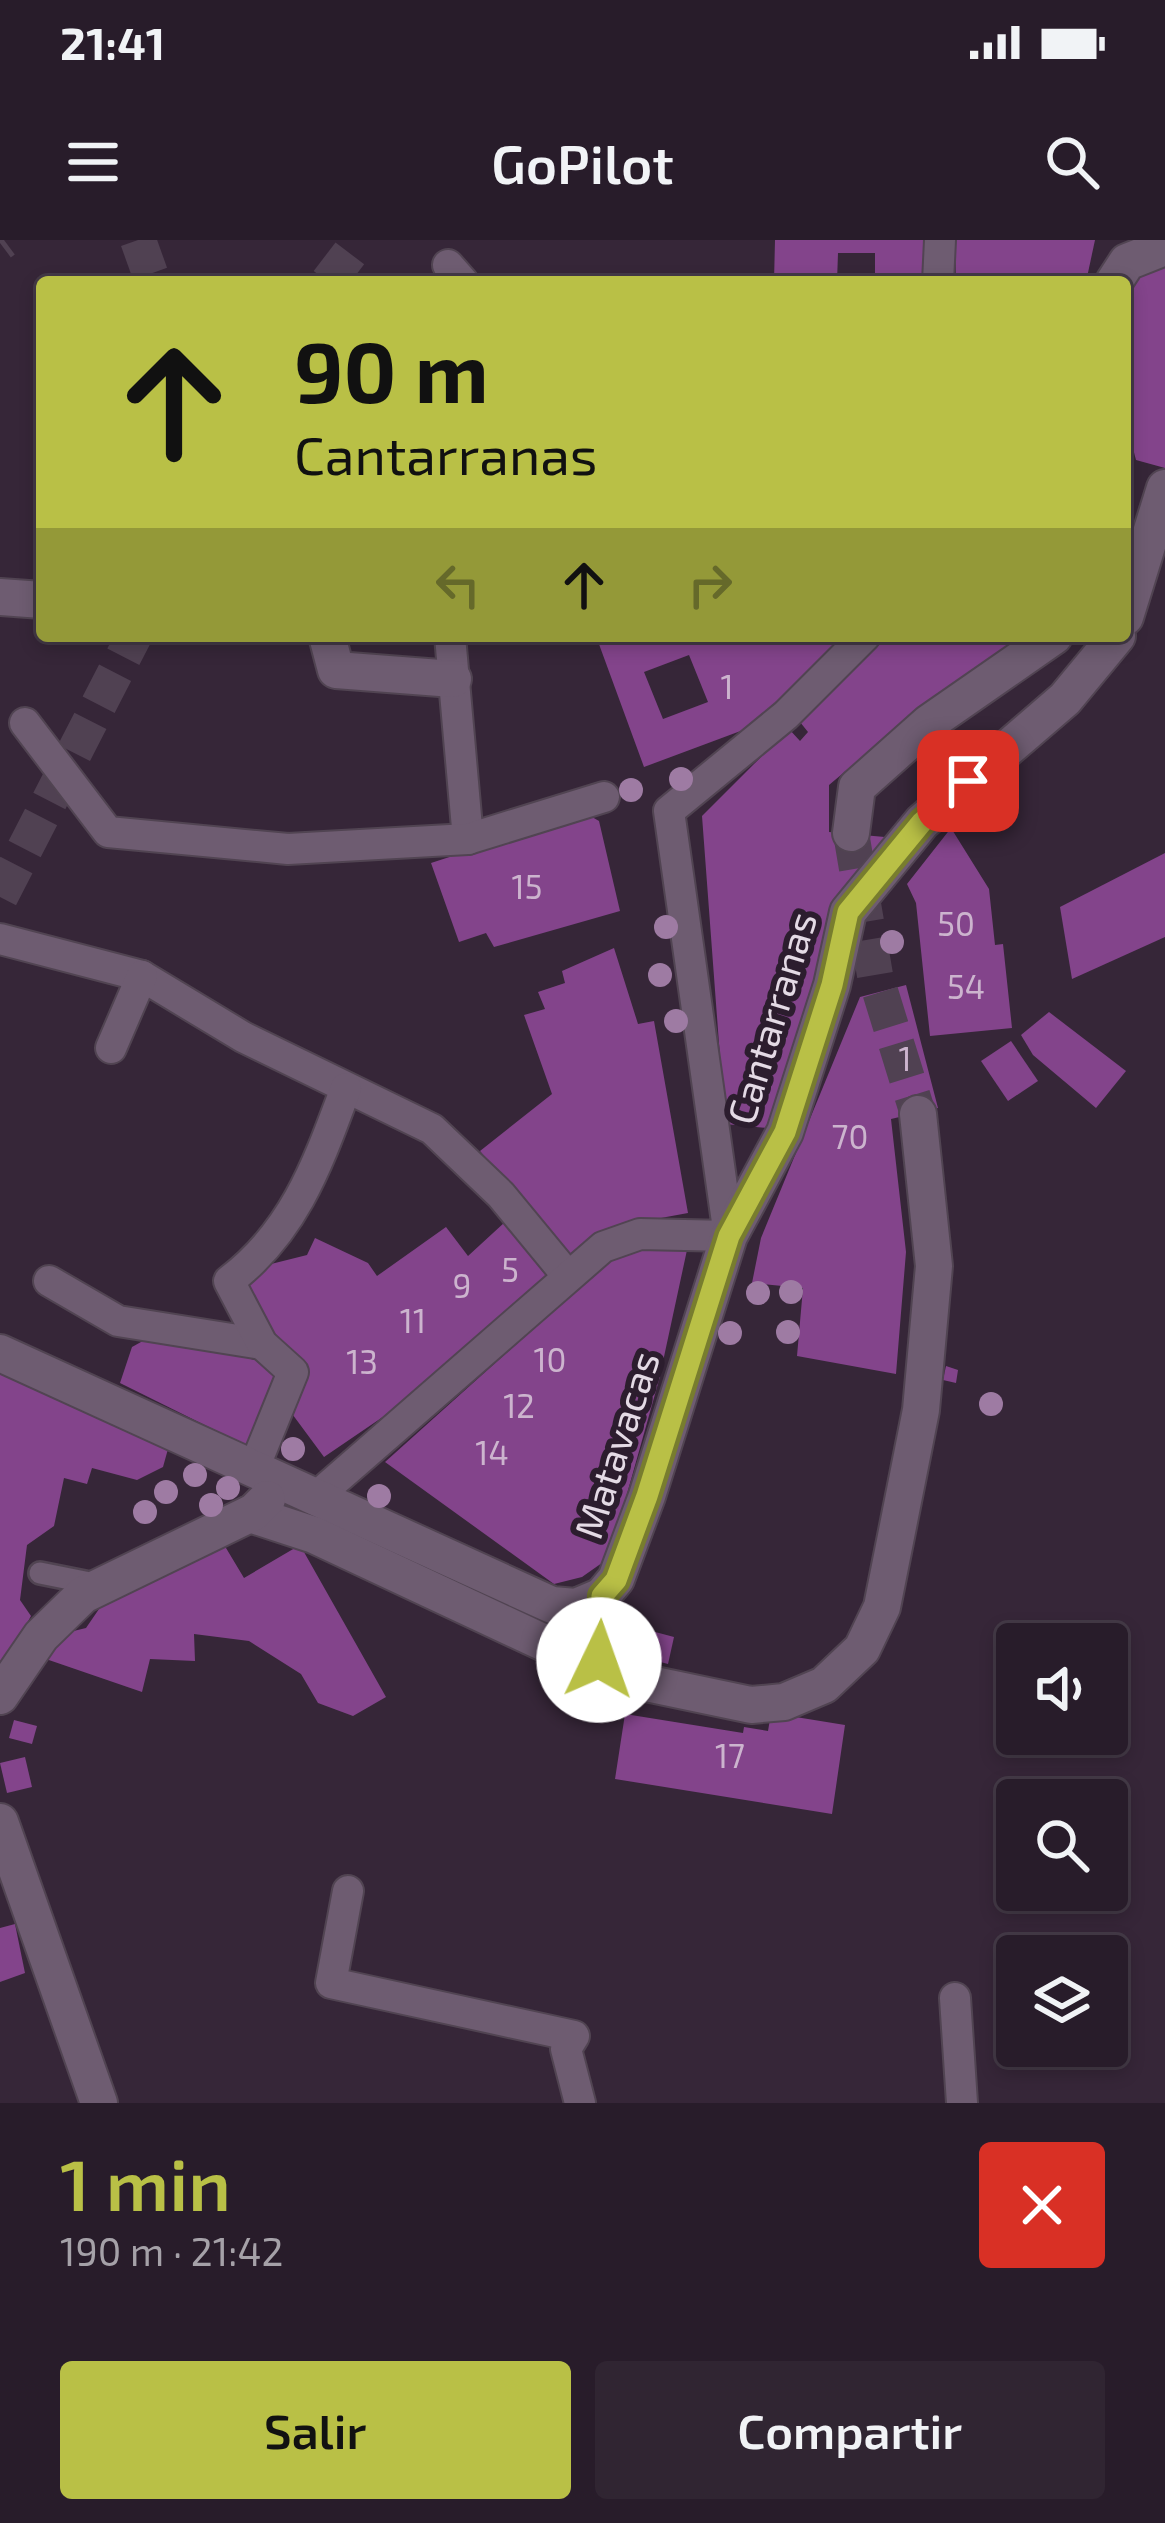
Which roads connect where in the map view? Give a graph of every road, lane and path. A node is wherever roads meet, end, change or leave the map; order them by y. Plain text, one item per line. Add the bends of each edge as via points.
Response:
1 (940, 240) edge
2 (1165, 247) edge
3 (938, 276) edge
4 (1118, 276) edge
5 (1165, 488) edge
6 (0, 597) edge
7 (1131, 597) edge
8 (36, 600) edge
9 (329, 642) edge
10 (450, 642) edge
11 (860, 642) edge
12 (1045, 642) edge
13 (1112, 642) edge
14 (453, 679) junction
15 (25, 723) dead end
16 (604, 797) dead end
17 (851, 832) tunnel mouth
18 (468, 839) junction
19 (0, 939) edge
20 (142, 976) junction
21 (111, 1048) dead end
22 (346, 1088) junction
23 (918, 1114) tunnel mouth
24 (729, 1236) junction
25 (562, 1269) dead end
26 (49, 1281) dead end
27 (262, 1344) junction
28 (0, 1353) edge
29 (259, 1470) junction
30 (316, 1497) junction
31 (250, 1514) junction
32 (40, 1573) dead end
33 (100, 1585) junction
34 (602, 1596) junction
35 (612, 1676) junction
36 (0, 1696) edge
37 (0, 1822) edge
38 (348, 1892) dead end
39 (956, 1998) dead end
40 (99, 2103) edge
41 (580, 2103) edge
42 (962, 2103) edge

1 - 3 street
2 - 4 street via 1127,262
5 - 7 street
6 - 8 street
9 - 14 street via 336,670
10 - 14 street
11 - 24 street via 669,811
12 - 17 street via 929,723 857,787
13 - 24 street, Cantarranas via 1065,699 922,822 848,912 785,1132
14 - 18 street
15 - 18 street via 108,832 288,849
16 - 18 street
19 - 20 street
20 - 21 street
20 - 22 street
22 - 25 street via 431,1129 501,1195
22 - 27 street via 299,1207 229,1281
23 - 35 street via 942,1265 882,1607 854,1659 814,1690 766,1704
24 - 30 street via 640,1234 603,1247
24 - 34 street, Matavacas via 647,1496 616,1580
26 - 27 street via 118,1321
27 - 29 street via 293,1372
28 - 29 street
29 - 30 street
29 - 31 street via 267,1500
30 - 34 street via 552,1605 575,1607
31 - 33 street
31 - 35 street via 314,1535
32 - 33 lane
33 - 36 street via 41,1636
34 - 35 street, Matavacas via 599,1655
37 - 40 street
38 - 41 street via 331,1983 574,2036 566,2049
39 - 42 street

